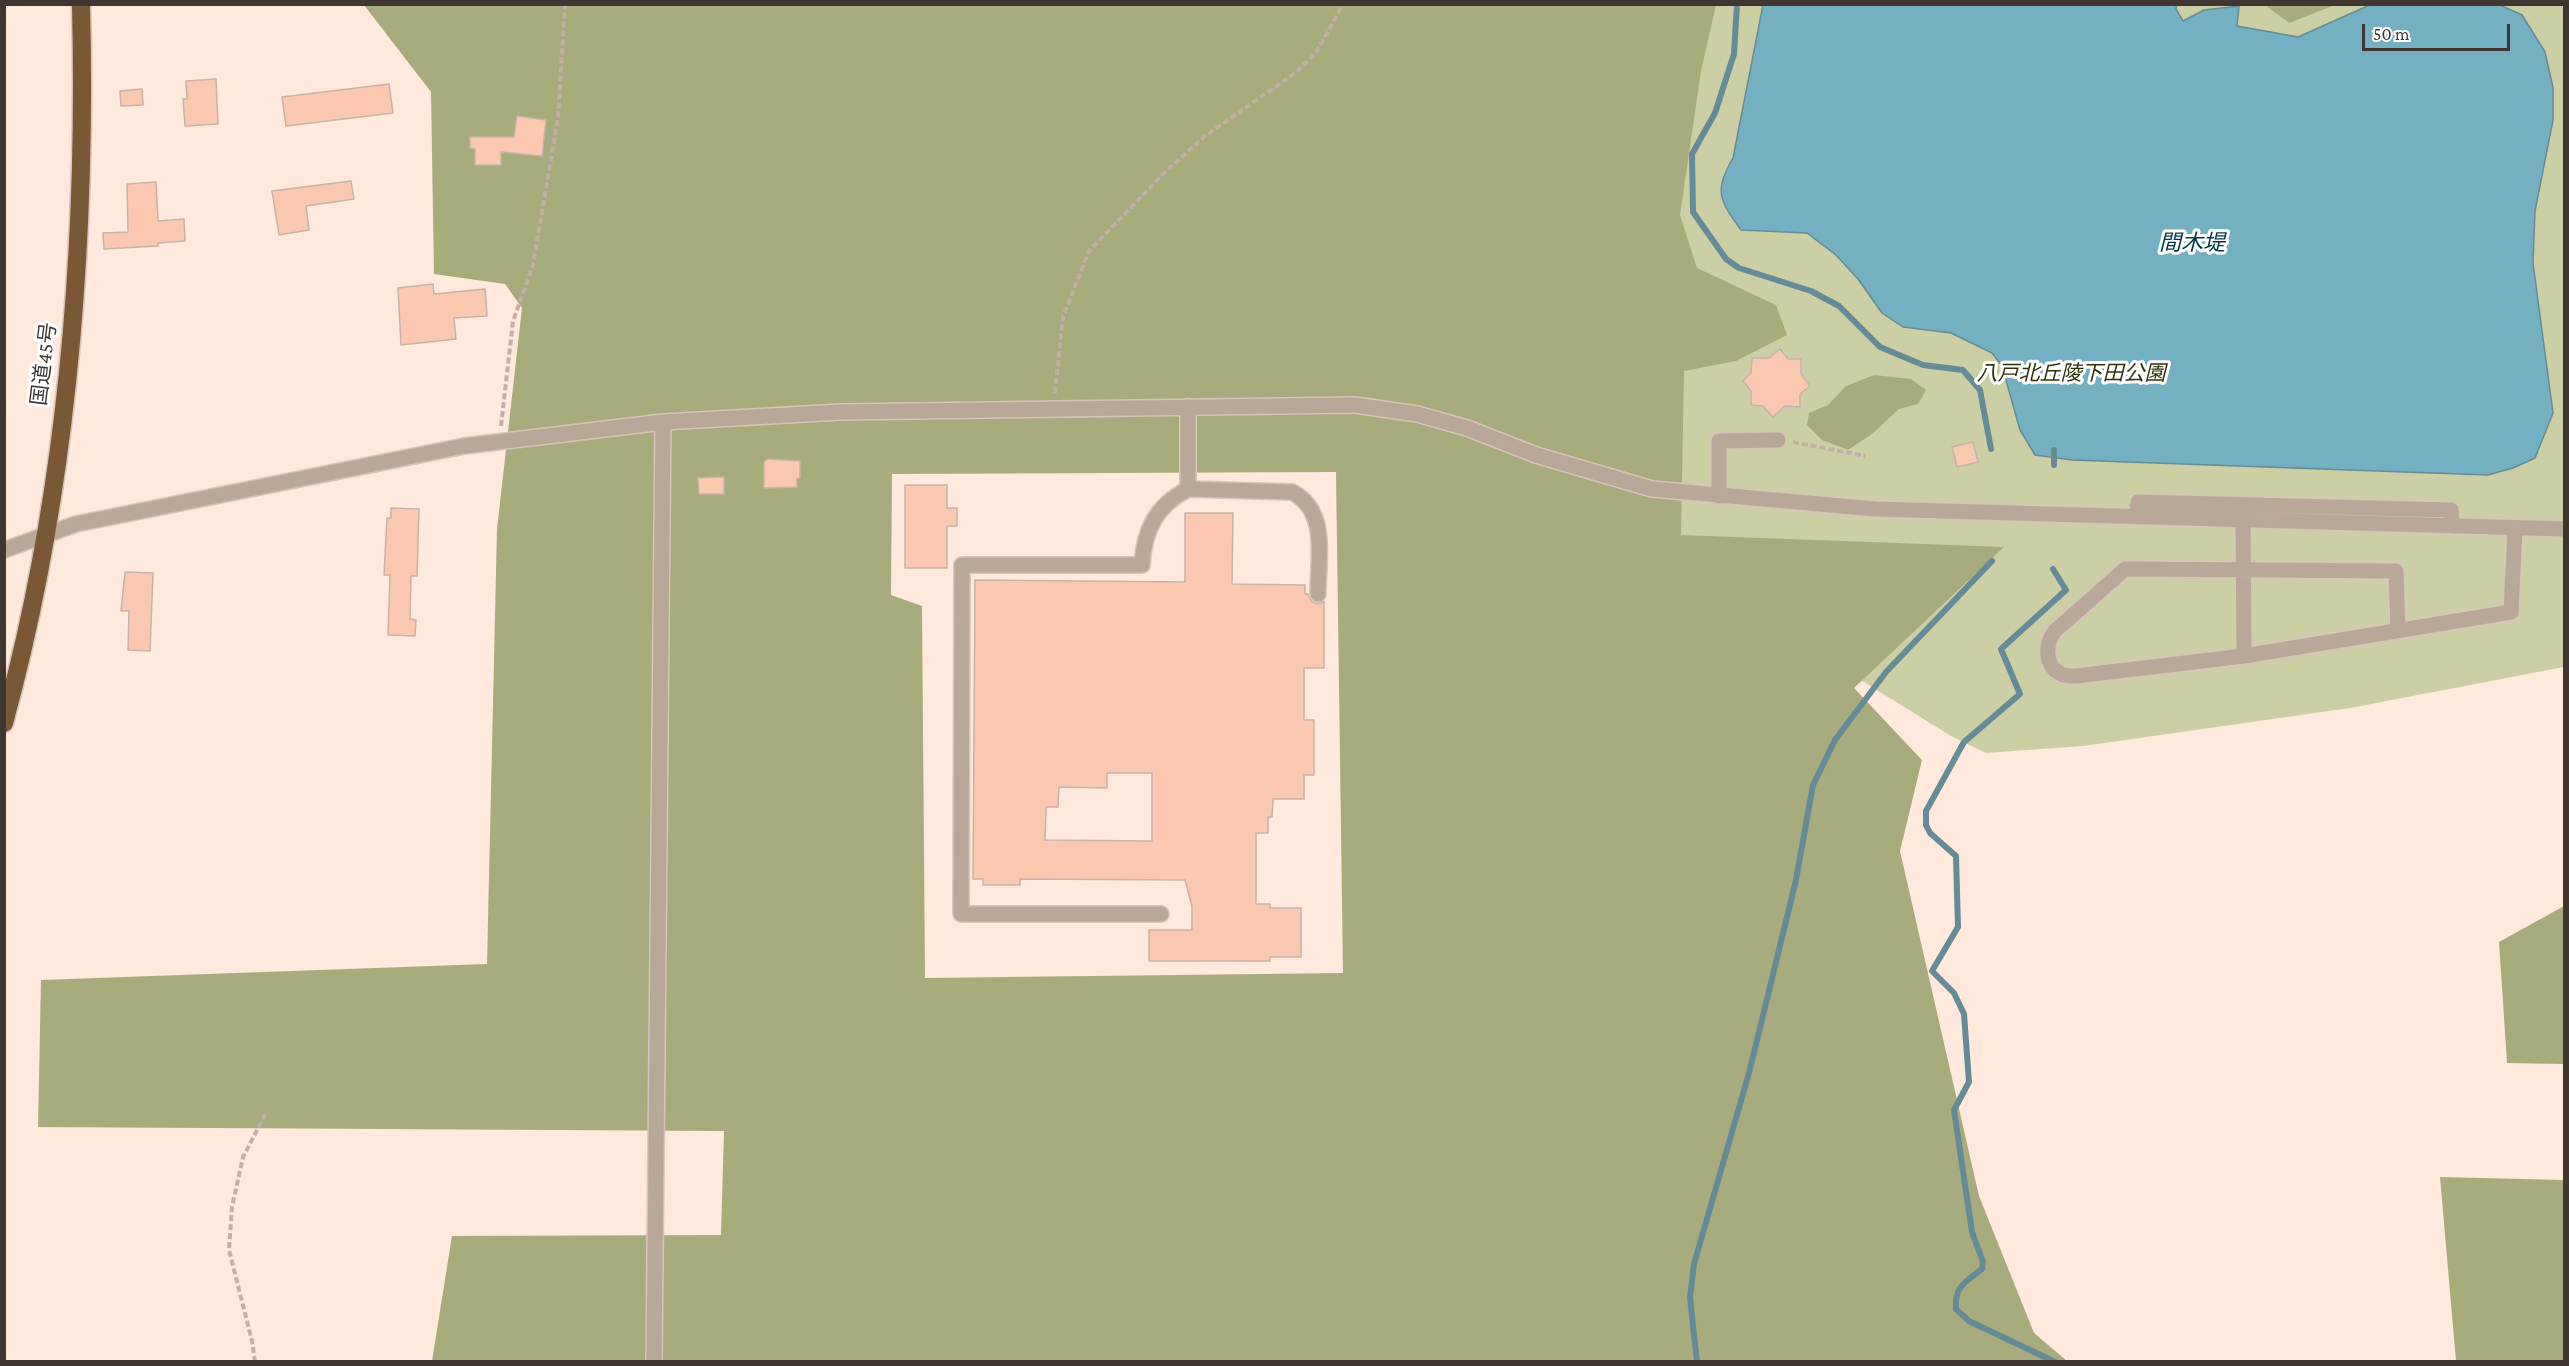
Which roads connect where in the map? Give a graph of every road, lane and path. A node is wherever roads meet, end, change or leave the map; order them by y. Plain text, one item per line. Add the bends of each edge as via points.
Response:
1 (81, 4) edge
2 (565, 4) edge
3 (1343, 4) edge
4 (1188, 407) junction
5 (1053, 408) junction
6 (663, 422) junction
7 (1778, 440) joint
8 (500, 442) junction
9 (1864, 456) dead end
10 (1188, 489) junction
11 (1719, 496) junction
12 (2137, 517) junction
13 (2243, 520) junction
14 (2452, 526) junction
15 (2515, 528) junction
16 (2565, 530) edge
17 (46, 534) junction
18 (4, 550) edge
19 (2244, 571) junction
20 (1318, 594) dead end
21 (2398, 630) junction
22 (2244, 656) junction
23 (4, 723) edge
24 (1161, 914) dead end
25 (267, 1111) dead end
26 (255, 1362) edge
27 (654, 1362) edge

1 - 17 highway, 国道45号 via 78,274
2 - 8 path via 558,118 533,265 513,321
3 - 5 path via 1316,53 1296,73 1205,136 1089,250 1063,317
4 - 5 street
4 - 10 street
4 - 11 street via 1354,405 1418,414 1536,455 1652,489
5 - 6 street via 841,412
6 - 8 street
6 - 27 street
7 - 9 path
7 - 11 street via 1719,441
8 - 17 street via 76,524
10 - 20 street via 1292,492 1303,498 1314,511 1318,524
10 - 24 street via 1171,499 1156,518 1143,540 1142,565 962,565 960,914
11 - 12 street via 1875,509
12 - 13 street
12 - 14 street via 2138,502 2451,510
13 - 14 street
13 - 19 street
14 - 15 street
15 - 16 street
15 - 21 street via 2511,612
17 - 18 street
17 - 23 highway, 国道45号 via 21,662
19 - 21 street via 2396,571
19 - 22 street
19 - 22 street via 2125,569 2055,631 2048,640 2048,651 2052,665 2061,674 2076,676
21 - 22 street
25 - 26 path via 243,1157 232,1207 229,1250

